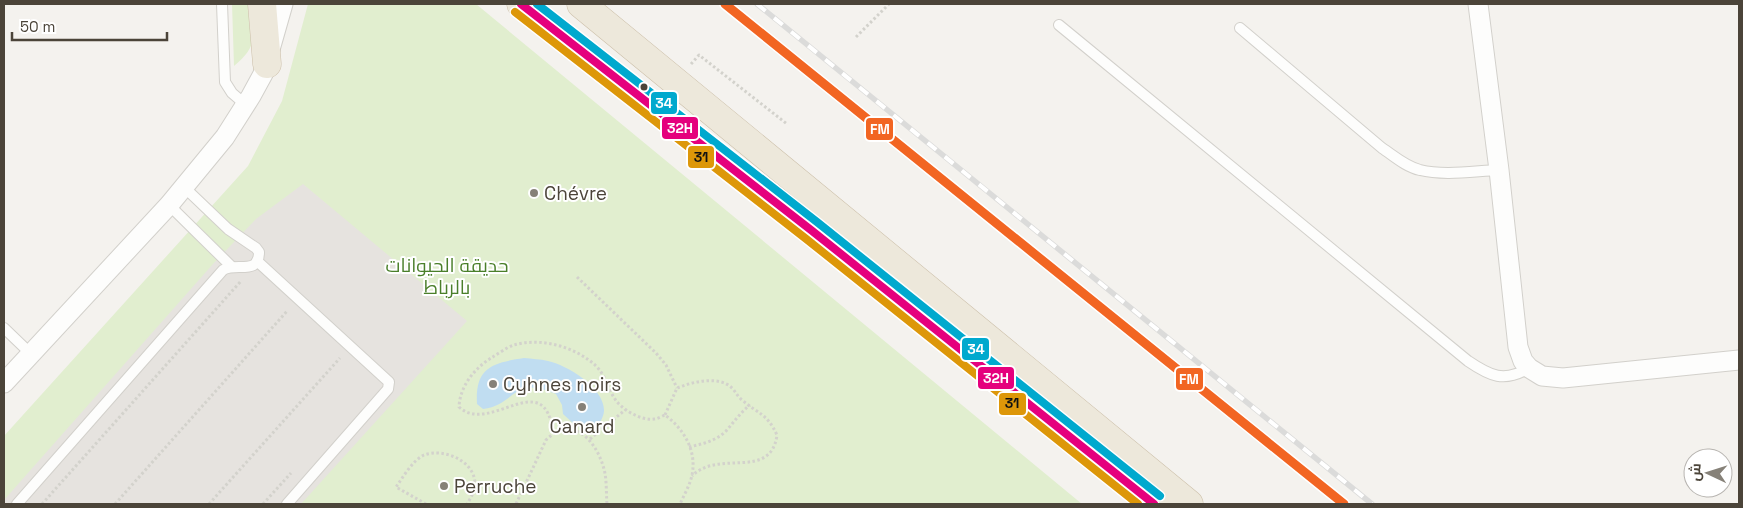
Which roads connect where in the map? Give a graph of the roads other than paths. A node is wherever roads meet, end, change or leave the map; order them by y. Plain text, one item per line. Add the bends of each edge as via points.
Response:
1 (222, 4) edge
2 (521, 4) edge
3 (581, 4) edge
4 (1478, 4) edge
5 (275, 8) edge
6 (1059, 25) dead end
7 (1240, 28) dead end
8 (267, 64) joint
9 (246, 105) junction
10 (1499, 170) junction
11 (184, 187) junction
12 (169, 205) junction
13 (258, 257) junction
14 (228, 268) junction
15 (4, 328) edge
16 (31, 354) junction
17 (1739, 360) edge
18 (1529, 368) junction
19 (4, 383) edge
20 (17, 504) edge
21 (287, 504) edge
22 (1154, 504) edge
23 (1190, 504) edge

1 - 9 lane via 225,82
2 - 22 highway
3 - 23 highway
4 - 10 street
5 - 8 highway
6 - 18 lane via 1468,361 1487,374 1504,377 1517,375
7 - 10 lane via 1382,148 1407,165 1438,172
8 - 9 street
9 - 11 street via 210,157
10 - 18 street via 1514,330 1523,361
11 - 12 street
11 - 13 lane via 228,229 251,244
12 - 14 lane
12 - 16 street
13 - 14 lane via 252,267
13 - 21 lane via 389,382 388,389
14 - 20 lane
15 - 16 lane
16 - 19 street
17 - 18 street via 1563,378 1542,376

